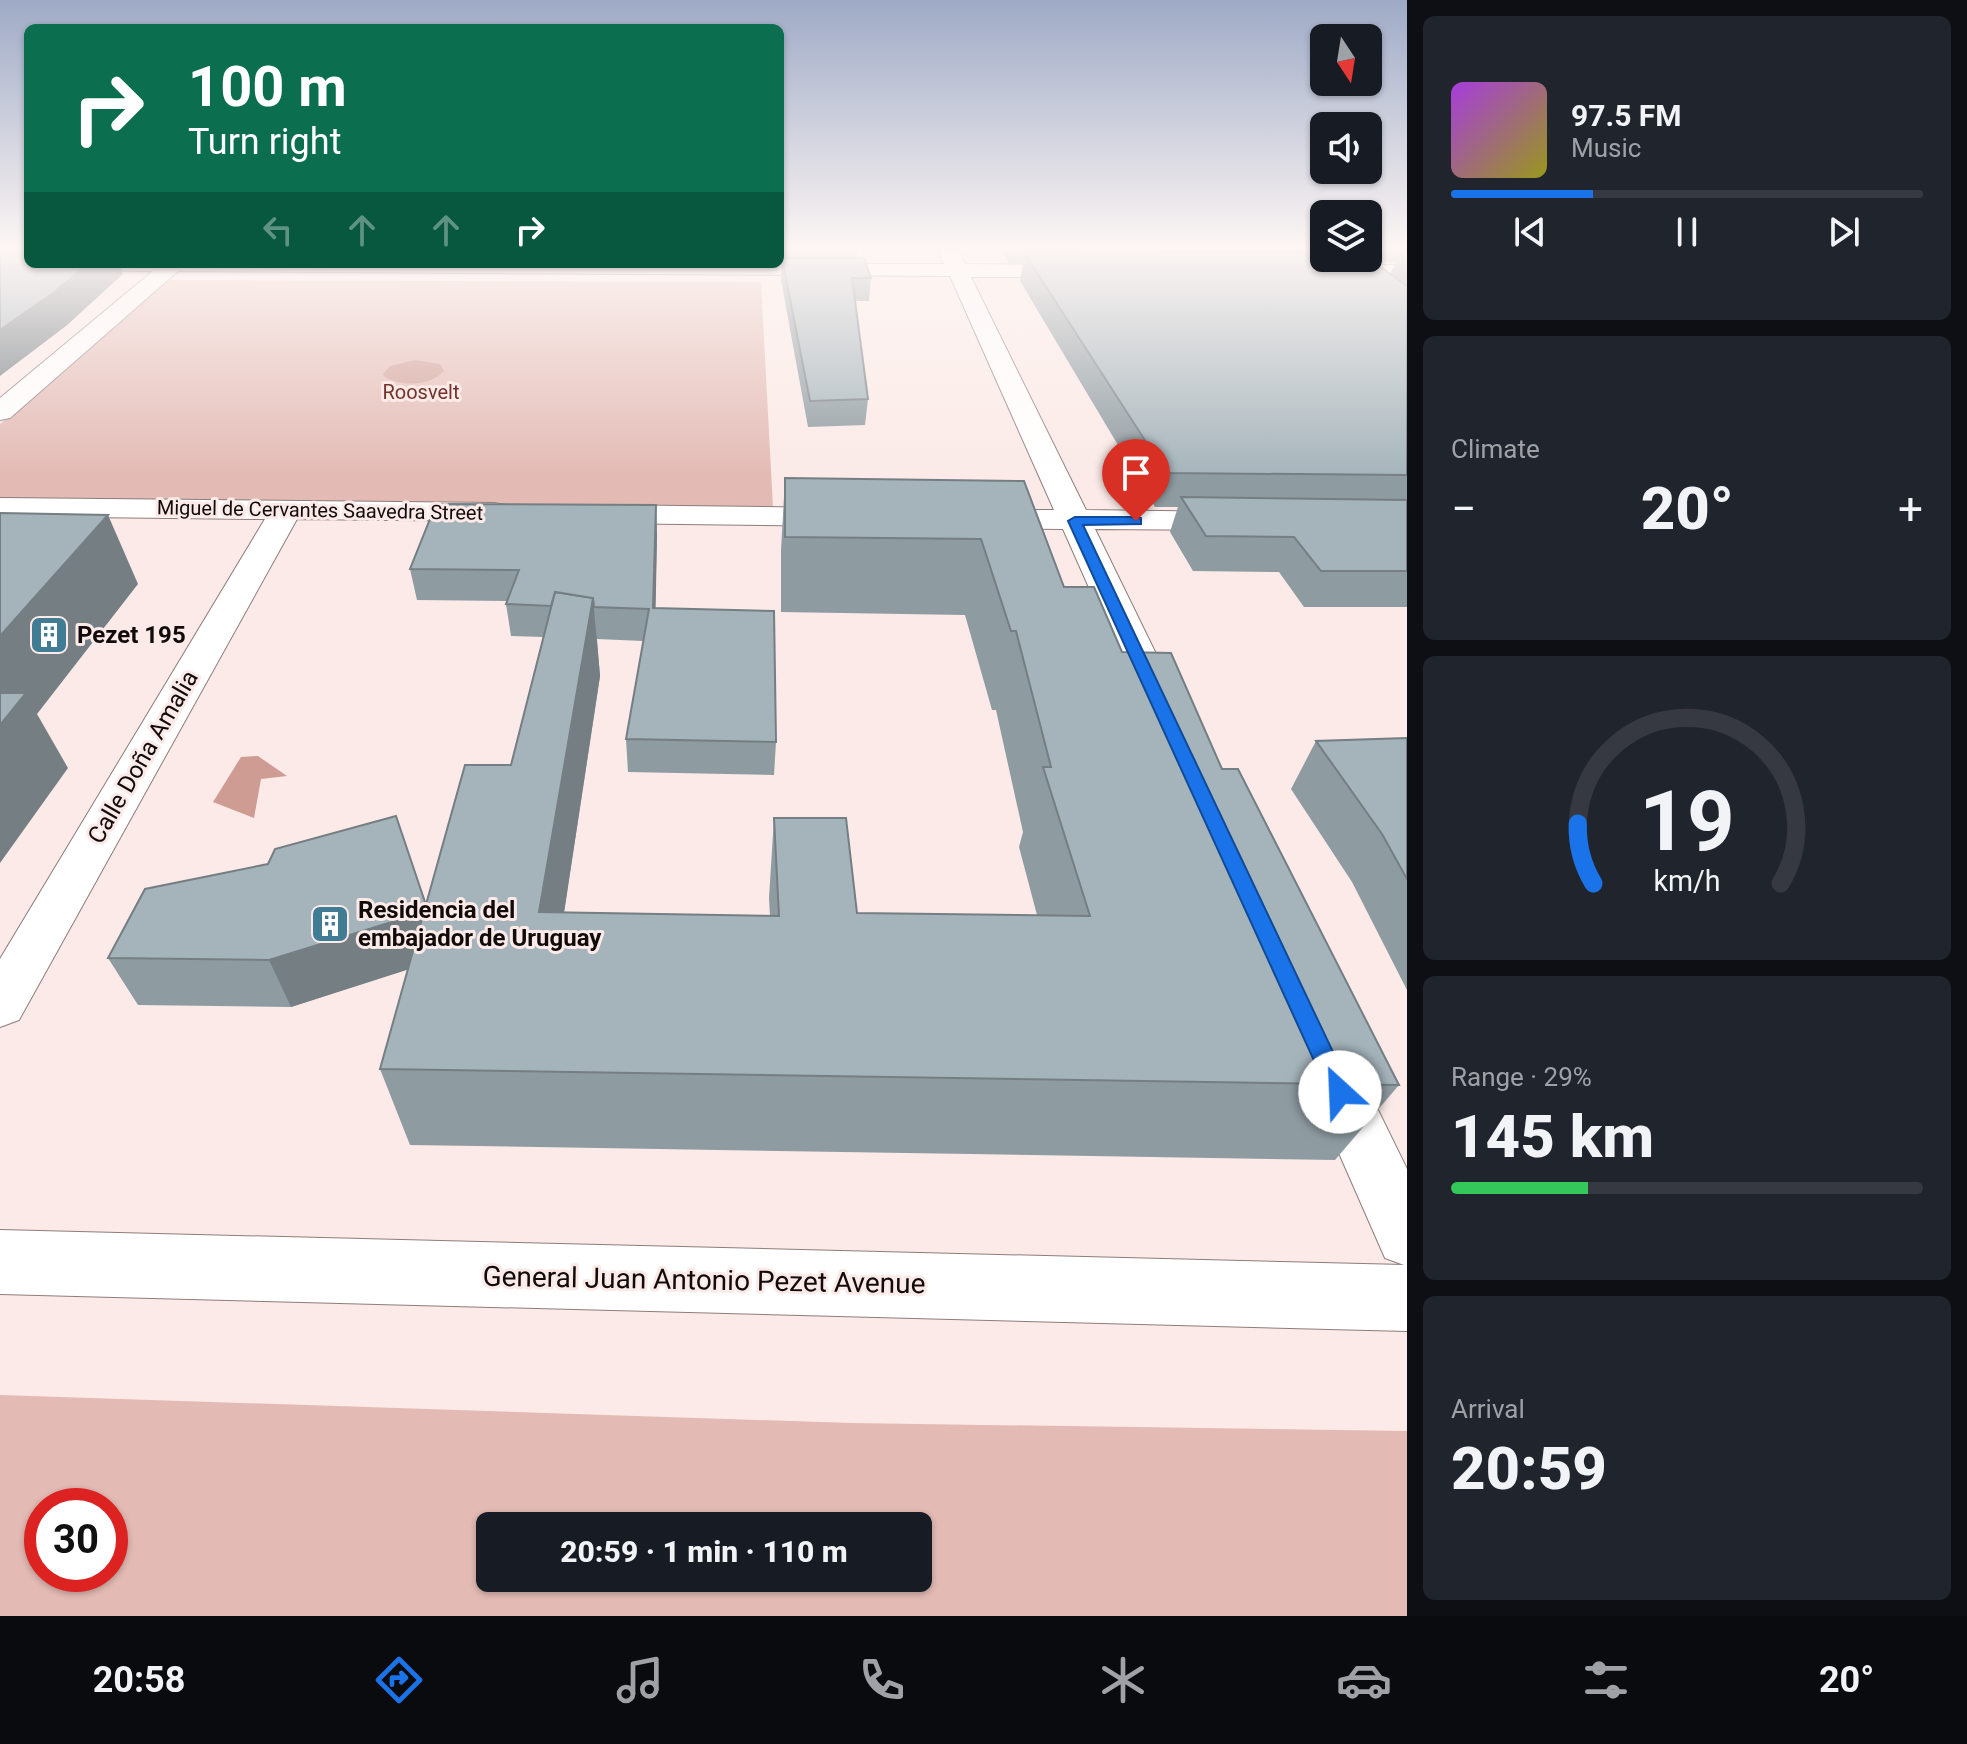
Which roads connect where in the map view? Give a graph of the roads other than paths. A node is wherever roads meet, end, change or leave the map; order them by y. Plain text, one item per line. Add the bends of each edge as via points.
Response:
1 (102, 325) edge
2 (983, 325) edge
3 (0, 412) edge
4 (0, 507) edge
5 (287, 509) junction
6 (519, 513) edge
7 (566, 513) edge
8 (878, 518) edge
9 (954, 519) edge
10 (1075, 521) junction
11 (1265, 521) edge
12 (1174, 734) edge
13 (0, 1005) edge
14 (1320, 1049) edge
15 (1407, 1236) edge
16 (0, 1262) edge
17 (1407, 1298) edge

1 - 3 street
2 - 10 street
4 - 5 street, Miguel de Cervantes Saavedra Street
5 - 6 street, Miguel de Cervantes Saavedra Street
5 - 13 street, Calle Doña Amalia
7 - 8 street
9 - 10 street
10 - 11 street
10 - 12 street
14 - 15 street
16 - 17 street, General Juan Antonio Pezet Avenue

